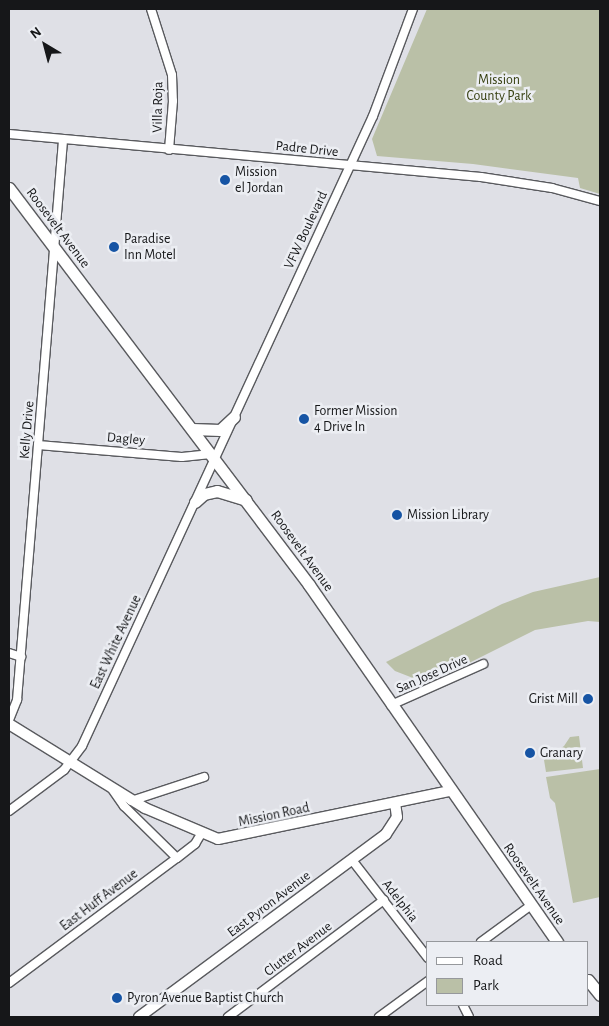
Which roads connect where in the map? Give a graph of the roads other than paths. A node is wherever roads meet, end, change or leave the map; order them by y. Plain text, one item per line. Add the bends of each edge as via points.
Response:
1 (151, 9) edge
2 (413, 9) edge
3 (9, 134) edge
4 (63, 140) junction
5 (169, 150) junction
6 (350, 166) junction
7 (9, 188) edge
8 (600, 201) edge
9 (54, 249) junction
10 (234, 417) junction
11 (192, 429) junction
12 (38, 445) junction
13 (213, 456) junction
14 (246, 501) junction
15 (195, 502) junction
16 (9, 653) edge
17 (21, 657) junction
18 (484, 664) dead end
19 (391, 705) junction
20 (9, 720) edge
21 (9, 724) edge
22 (70, 762) junction
23 (204, 777) dead end
24 (112, 789) junction
25 (450, 790) junction
26 (131, 801) junction
27 (396, 802) junction
28 (9, 812) edge
29 (201, 834) junction
30 (177, 858) junction
31 (352, 860) junction
32 (384, 900) junction
33 (530, 906) junction
34 (482, 941) edge
35 (556, 941) edge
36 (426, 955) edge
37 (589, 981) edge
38 (426, 982) edge
39 (9, 983) edge
40 (600, 995) edge
41 (139, 1017) edge
42 (228, 1017) edge
43 (379, 1017) edge

1 - 5 street, Villa Roja via 172,75
2 - 6 street, VFW Boulevard via 389,78
3 - 4 street, Padre Drive
4 - 5 street, Padre Drive
4 - 9 street, Kelly Drive
5 - 6 street, Padre Drive
6 - 8 street, Padre Drive via 507,180
6 - 10 street, VFW Boulevard
7 - 9 main road, Roosevelt Avenue
9 - 11 main road, Roosevelt Avenue
9 - 12 street, Kelly Drive
10 - 11 main road via 220,430
10 - 13 street, VFW Boulevard
11 - 13 main road, Roosevelt Avenue
12 - 13 street, Dagley via 182,457
12 - 17 street, Kelly Drive
13 - 14 main road, Roosevelt Avenue
13 - 15 street, East White Avenue
14 - 15 main road via 216,491 204,494
14 - 19 main road, Roosevelt Avenue
15 - 22 street, East White Avenue via 82,746
16 - 17 street
17 - 20 street, Kelly Drive via 17,700
18 - 19 street, San Jose Drive
19 - 25 main road, Roosevelt Avenue
21 - 22 street, Mission Road
22 - 24 street, Mission Road
22 - 28 street, East White Avenue
23 - 26 street
24 - 26 street, Mission Road
24 - 30 street, Mission Road via 124,806
25 - 27 street, Mission Road
25 - 33 main road, Roosevelt Avenue
26 - 29 street, Mission Road
27 - 29 street, Mission Road via 230,839
27 - 31 street, East Pyron Avenue via 394,826
29 - 30 street, East Huff Avenue via 195,844
30 - 39 street, East Huff Avenue
31 - 32 street, Adelphia
31 - 41 street, East Pyron Avenue
32 - 36 street, Adelphia
32 - 42 street, Clutter Avenue
33 - 34 street
33 - 35 main road, Roosevelt Avenue
37 - 40 main road
38 - 43 street

